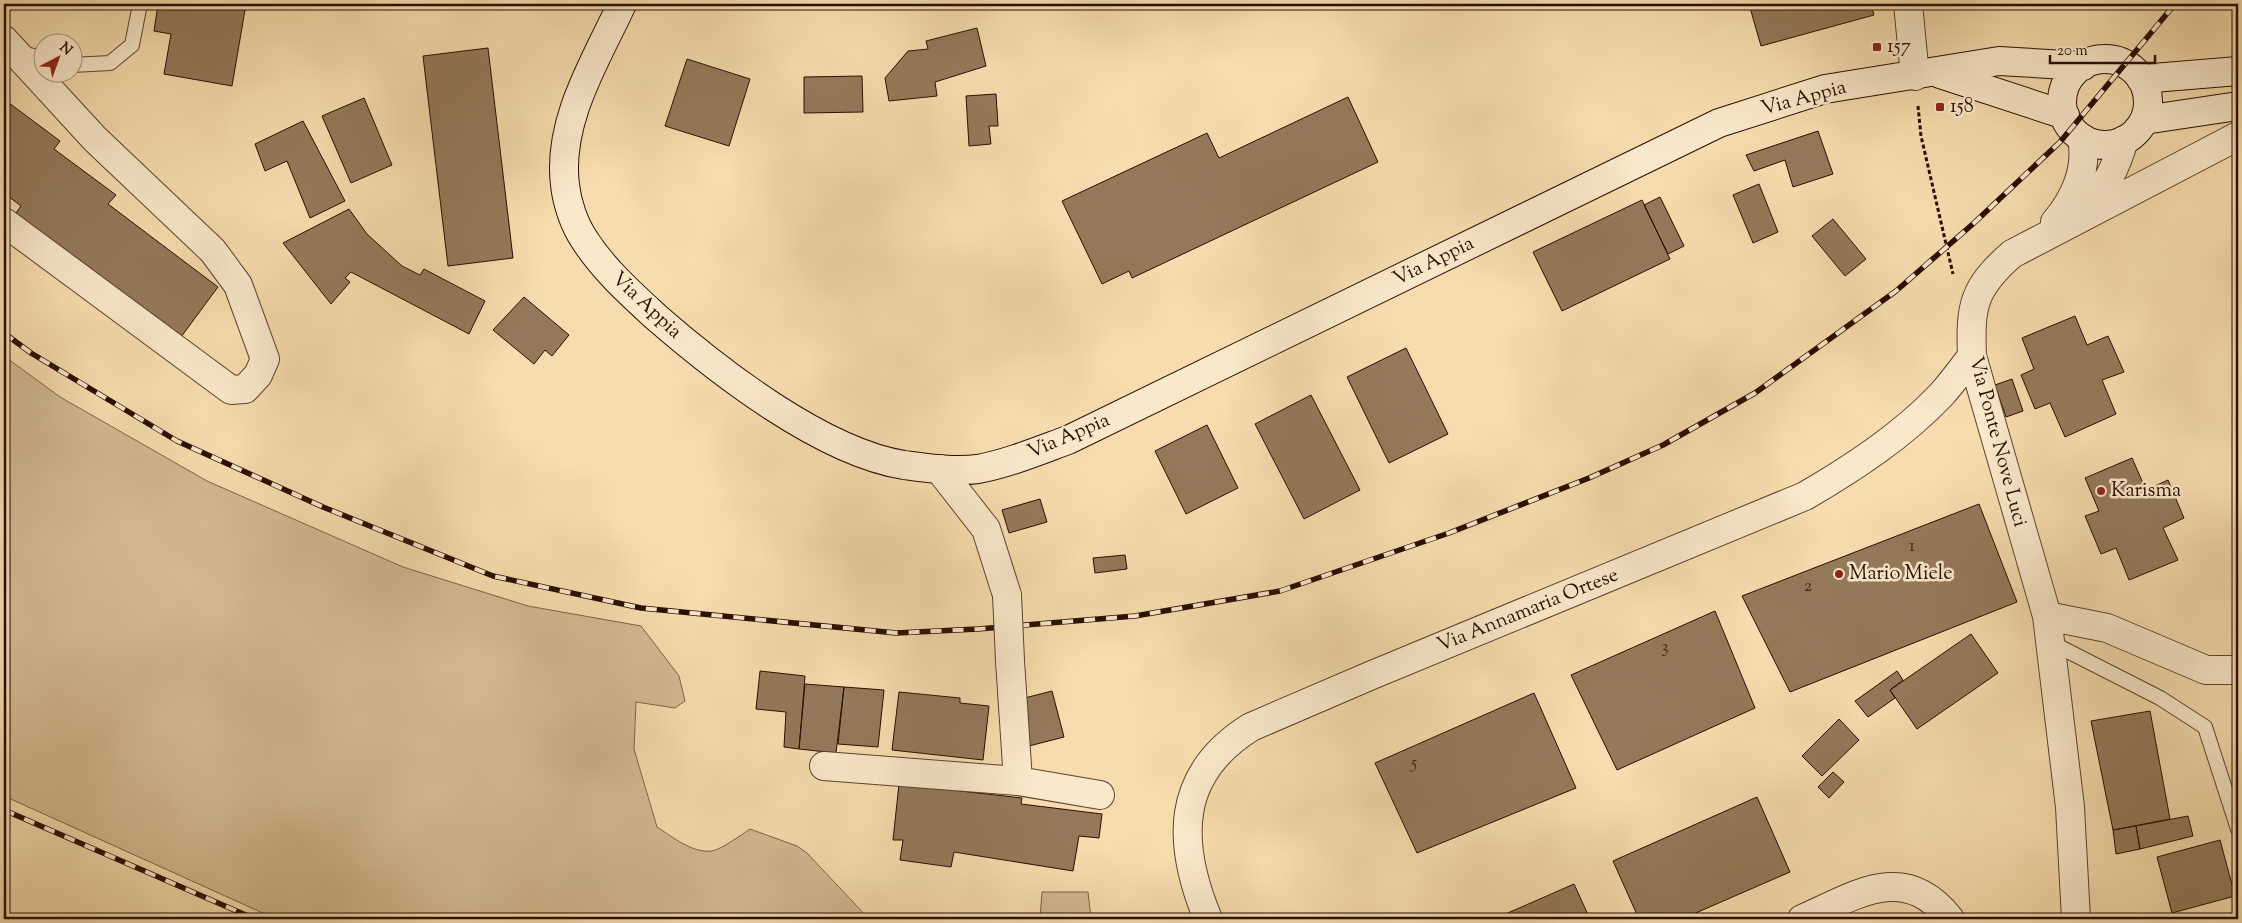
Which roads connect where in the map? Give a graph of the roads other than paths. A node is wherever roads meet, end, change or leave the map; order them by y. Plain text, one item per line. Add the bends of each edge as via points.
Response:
1 (140, 4) edge
2 (622, 4) edge
3 (1908, 4) edge
4 (9, 46) edge
5 (32, 54) edge
6 (82, 64) edge
7 (2082, 66) junction
8 (2238, 71) edge
9 (1926, 74) junction
10 (2142, 79) junction
11 (2238, 106) edge
12 (2065, 116) junction
13 (2144, 120) junction
14 (2238, 136) edge
15 (2082, 138) junction
16 (2124, 140) junction
17 (4, 222) edge
18 (2043, 236) junction
19 (1972, 356) junction
20 (939, 469) junction
21 (2048, 629) junction
22 (2238, 670) edge
23 (824, 766) dead end
24 (1018, 781) junction
25 (1100, 795) dead end
26 (2238, 829) edge
27 (1208, 919) edge
28 (1802, 919) edge
29 (1950, 919) edge
30 (2076, 919) edge

1 - 6 lane via 132,45 110,63
2 - 20 street, Via Appia via 575,107 567,135 565,185 570,210 582,237 597,259 640,302 746,389 802,424 854,450 901,464
3 - 9 street
4 - 5 lane
4 - 17 street via 95,139 213,251 238,285 262,350 265,359 258,375 246,389 231,390
7 - 9 street, Via Appia via 1999,61
7 - 10 street, Via Appia via 2095,61 2115,60
7 - 12 street via 2072,74 2065,87 2062,101
8 - 10 street
9 - 12 street, Via Appia
9 - 20 street, Via Appia via 1825,89 1719,123 1068,440 1017,459 976,469
10 - 13 street via 2148,106
11 - 13 street
12 - 15 street via 2071,128
13 - 16 street via 2136,132
14 - 18 street
15 - 16 street via 2096,144
15 - 18 street via 2083,160 2077,185 2061,215
16 - 18 street via 2116,167 2095,199
18 - 19 street, Via Ponte Nove Luci via 2012,254 1984,282 1976,298 1971,323
19 - 21 street, Via Ponte Nove Luci
19 - 27 street, Via Annamaria Ortese via 1942,394 1918,417 1858,465 1805,496 1372,675 1251,727 1234,738 1213,759 1197,784 1186,826 1192,870
20 - 24 street, bridge via 986,529 1008,594
21 - 22 street via 2107,628 2206,670
21 - 26 lane via 2205,727
21 - 30 street, Via Ponte Nove Luci via 2070,806
23 - 24 street
24 - 25 street
28 - 29 street via 1870,889 1894,886 1930,898

